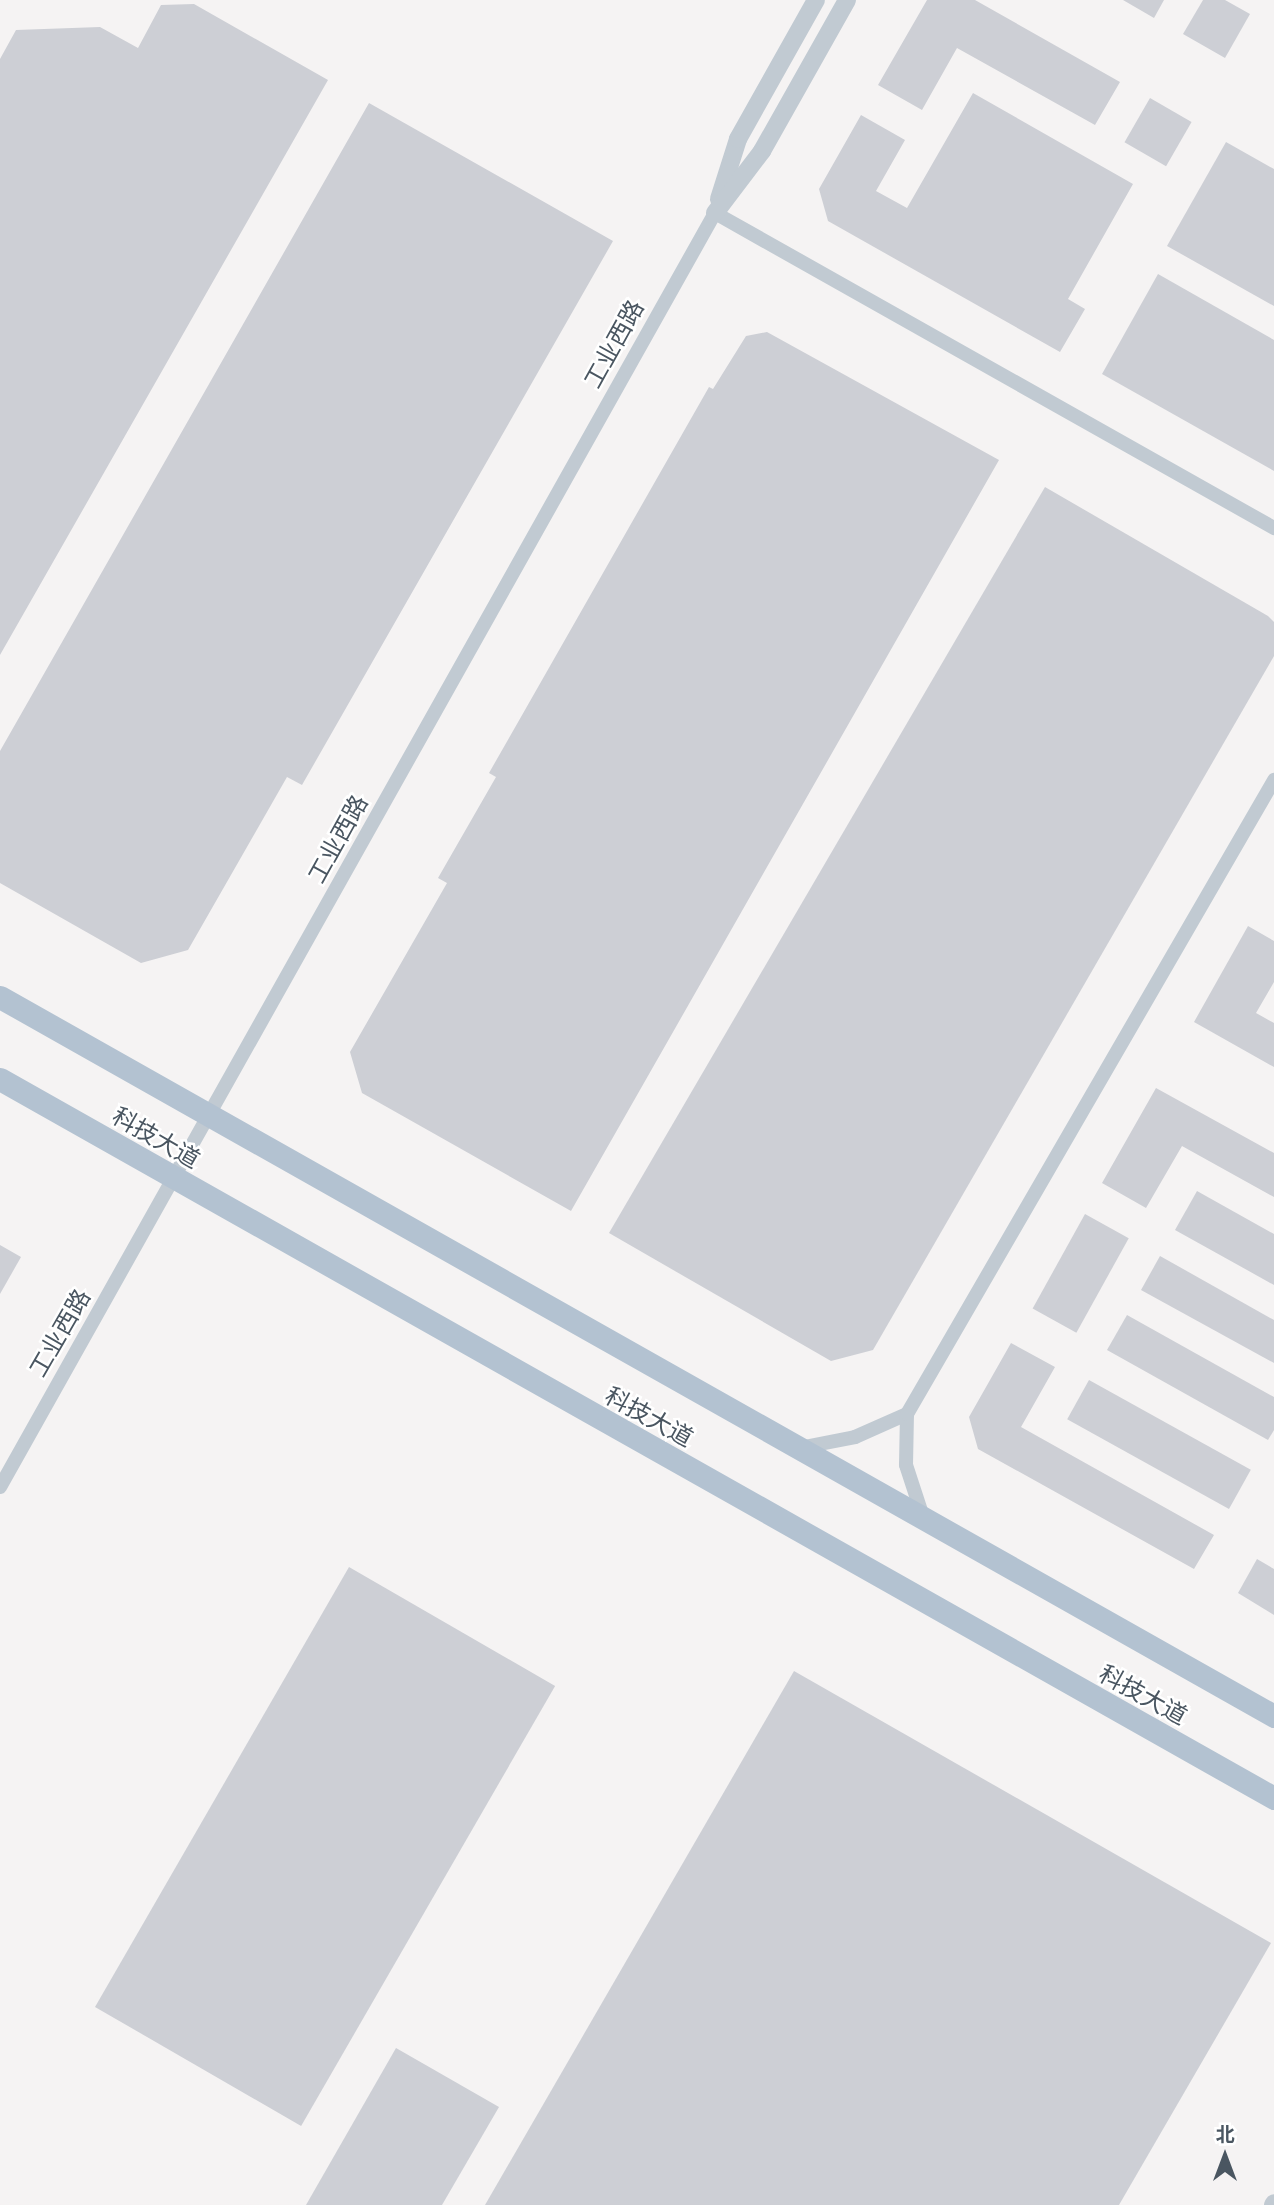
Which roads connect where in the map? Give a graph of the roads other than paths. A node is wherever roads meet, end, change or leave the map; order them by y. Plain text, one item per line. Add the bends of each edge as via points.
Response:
1 (816, 0) edge
2 (847, 0) edge
3 (715, 213) junction
4 (1274, 528) edge
5 (1274, 780) edge
6 (0, 997) edge
7 (0, 1079) edge
8 (211, 1118) junction
9 (176, 1180) junction
10 (907, 1414) junction
11 (799, 1448) junction
12 (0, 1487) edge
13 (923, 1517) junction
14 (1274, 1716) edge
15 (1274, 1798) edge

1 - 3 street, 工业西路 via 738,139
2 - 3 street, 工业西路 via 762,151
3 - 4 street
3 - 8 street, 工业西路
5 - 10 street
6 - 8 main road, 科技大道
7 - 9 main road, 科技大道
8 - 9 street, 工业西路
8 - 11 main road, 科技大道
9 - 12 street, 工业西路
9 - 15 main road, 科技大道
10 - 11 street via 855,1437
10 - 13 street via 906,1465
11 - 13 main road, 科技大道
13 - 14 main road, 科技大道

